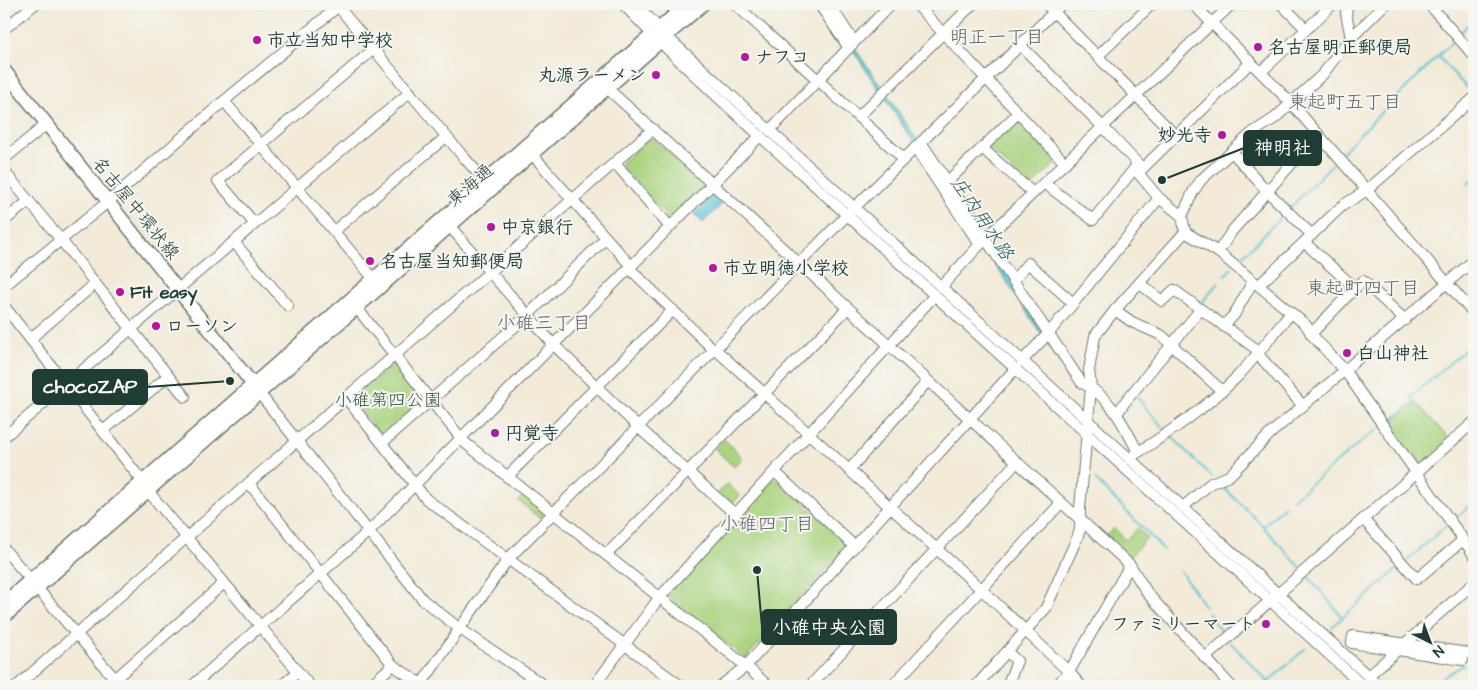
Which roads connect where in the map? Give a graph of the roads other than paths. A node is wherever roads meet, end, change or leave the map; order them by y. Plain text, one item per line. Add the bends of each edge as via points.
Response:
1 (35, 4) edge
2 (623, 4) edge
3 (636, 4) edge
4 (686, 4) edge
5 (704, 4) edge
6 (735, 4) edge
7 (819, 4) edge
8 (829, 4) edge
9 (891, 4) edge
10 (916, 4) edge
11 (973, 4) edge
12 (1062, 4) edge
13 (1152, 4) edge
14 (1193, 4) edge
15 (1232, 4) edge
16 (1281, 4) edge
17 (1333, 4) edge
18 (1348, 4) edge
19 (1385, 4) edge
20 (1429, 4) edge
21 (338, 5) edge
22 (1050, 8) edge
23 (1212, 23) junction
24 (4, 29) edge
25 (1306, 29) junction
26 (943, 32) junction
27 (659, 36) junction
28 (1351, 38) junction
29 (851, 45) junction
30 (1020, 45) junction
31 (374, 49) junction
32 (1098, 56) junction
33 (1474, 56) edge
34 (1251, 62) junction
35 (4, 70) edge
36 (1261, 72) junction
37 (986, 78) junction
38 (818, 80) junction
39 (607, 88) junction
40 (410, 92) junction
41 (1136, 95) junction
42 (1474, 98) edge
43 (224, 101) junction
44 (1292, 104) junction
45 (1018, 113) junction
46 (858, 117) junction
47 (47, 124) junction
48 (1103, 126) junction
49 (653, 129) junction
50 (770, 130) junction
51 (1318, 134) junction
52 (760, 136) junction
53 (1176, 136) junction
54 (446, 137) junction
55 (262, 144) junction
56 (918, 145) junction
57 (982, 148) junction
58 (1232, 152) junction
59 (532, 154) junction
60 (4, 159) edge
61 (904, 159) junction
62 (614, 163) junction
63 (1065, 163) junction
64 (1138, 168) junction
65 (4, 171) edge
66 (485, 181) junction
67 (948, 181) junction
68 (1044, 183) junction
69 (712, 184) junction
70 (298, 188) junction
71 (1367, 190) junction
72 (1267, 191) junction
73 (1033, 193) junction
74 (1159, 198) junction
75 (572, 200) junction
76 (29, 201) junction
77 (109, 201) junction
78 (851, 211) junction
79 (1182, 216) junction
80 (4, 221) edge
81 (446, 222) junction
82 (255, 224) junction
83 (670, 226) junction
84 (334, 231) junction
85 (1184, 232) junction
86 (606, 238) junction
87 (1308, 239) junction
88 (61, 240) junction
89 (234, 242) junction
90 (982, 242) junction
91 (1218, 252) junction
92 (1474, 260) edge
93 (799, 264) junction
94 (630, 267) junction
95 (490, 272) junction
96 (374, 279) junction
97 (1014, 280) junction
98 (1139, 283) junction
99 (1256, 283) junction
100 (1448, 283) junction
101 (96, 284) junction
102 (4, 286) edge
103 (942, 286) junction
104 (178, 288) junction
105 (1355, 288) junction
106 (935, 295) junction
107 (1073, 303) junction
108 (4, 306) edge
109 (288, 306) dead end
110 (356, 307) junction
111 (848, 308) junction
112 (673, 310) junction
113 (1116, 310) junction
114 (1200, 310) junction
115 (1292, 313) junction
116 (1474, 314) edge
117 (528, 315) junction
118 (1405, 320) junction
119 (1223, 326) junction
120 (130, 329) junction
121 (1311, 334) junction
122 (1047, 336) junction
123 (30, 339) junction
124 (553, 344) junction
125 (1171, 344) junction
126 (889, 345) junction
127 (715, 350) junction
128 (1258, 352) junction
129 (395, 355) junction
130 (1019, 364) junction
131 (1345, 371) junction
132 (168, 376) junction
133 (928, 381) junction
134 (66, 384) junction
135 (596, 386) junction
136 (256, 389) junction
137 (1091, 391) junction
138 (1222, 391) junction
139 (764, 394) junction
140 (185, 397) dead end
141 (346, 398) junction
142 (430, 400) junction
143 (1303, 406) junction
144 (1118, 414) junction
145 (970, 419) junction
146 (1088, 421) junction
147 (1474, 422) edge
148 (638, 427) junction
149 (103, 431) junction
150 (1087, 433) junction
151 (809, 434) junction
152 (4, 437) edge
153 (460, 438) junction
154 (297, 441) junction
155 (382, 443) junction
156 (1138, 452) junction
157 (1129, 458) junction
158 (1017, 462) junction
159 (849, 470) junction
160 (688, 471) junction
161 (775, 472) junction
162 (1415, 473) junction
163 (507, 477) junction
164 (249, 483) junction
165 (414, 484) junction
166 (146, 486) junction
167 (1061, 502) junction
168 (890, 506) junction
169 (1183, 507) junction
170 (554, 513) junction
171 (736, 515) junction
172 (1363, 518) junction
173 (1080, 520) junction
174 (368, 531) junction
175 (187, 537) junction
176 (1463, 540) junction
177 (854, 546) junction
178 (937, 550) junction
179 (5, 552) edge
180 (606, 555) junction
181 (1474, 556) edge
182 (508, 559) junction
183 (1130, 565) junction
184 (320, 574) junction
185 (224, 582) junction
186 (1474, 583) edge
187 (34, 584) junction
188 (981, 589) junction
189 (1274, 597) junction
190 (659, 598) junction
191 (4, 603) edge
192 (4, 617) edge
193 (260, 626) junction
194 (460, 629) junction
195 (1026, 631) junction
196 (76, 634) junction
197 (624, 646) junction
198 (1402, 646) junction
199 (1007, 652) junction
200 (1474, 654) edge
201 (1205, 658) junction
202 (1463, 660) dead end
203 (393, 665) junction
204 (746, 666) junction
205 (298, 672) junction
206 (1069, 672) junction
207 (118, 683) edge
208 (1362, 683) edge
209 (421, 685) edge
210 (17, 686) edge
211 (107, 686) edge
212 (192, 686) edge
213 (281, 686) edge
214 (310, 686) edge
215 (369, 686) edge
216 (545, 686) edge
217 (594, 686) edge
218 (681, 686) edge
219 (721, 686) edge
220 (768, 686) edge
221 (810, 686) edge
222 (892, 686) edge
223 (976, 686) edge
224 (1007, 686) edge
225 (1056, 686) edge
226 (1081, 686) edge
227 (1231, 686) edge
228 (1379, 686) edge

1 - 24 street
2 - 27 street
3 - 27 street
4 - 27 main road, 東海通
5 - 27 main road, 東海通
6 - 38 street
7 - 29 street
8 - 29 street
9 - 29 street
10 - 26 street
11 - 26 street
12 - 22 street
13 - 32 street
14 - 23 street
15 - 23 street
16 - 25 street
17 - 25 street
18 - 28 street via 1346,13
19 - 28 street
20 - 33 street
21 - 31 street
21 - 43 street
22 - 30 street
22 - 32 street
23 - 34 street
23 - 41 street
25 - 36 street
26 - 37 street
26 - 46 street
27 - 39 main road, 東海通
27 - 50 street
27 - 52 street
27 - 66 main road, 東海通
28 - 44 street via 1324,74
29 - 38 street
30 - 37 street
30 - 48 street
31 - 40 street
31 - 55 street
32 - 41 street
34 - 36 street
34 - 53 street
35 - 47 main road, 名古屋中環状線
36 - 44 street
37 - 45 street
37 - 56 street
38 - 46 street
38 - 50 street
39 - 49 street
39 - 59 main road, 東海通
40 - 54 street
40 - 70 street
41 - 48 street
41 - 53 street
42 - 71 street
43 - 55 street
43 - 77 street
44 - 51 street
44 - 58 street
45 - 57 street
45 - 63 street
46 - 61 street
47 - 60 street
47 - 77 main road, 名古屋中環状線
48 - 63 street
48 - 64 street
49 - 62 street
49 - 69 street
50 - 78 street
51 - 71 street
51 - 72 street
52 - 69 street
52 - 78 street
53 - 64 street
54 - 66 street
54 - 84 street
55 - 70 street
55 - 82 street via 218,181
56 - 61 street
56 - 67 street
56 - 90 street
57 - 67 street
57 - 73 street
58 - 72 street
58 - 79 street via 1201,180
59 - 75 street
59 - 81 main road, 東海通
61 - 78 street
62 - 75 street
62 - 83 street
63 - 68 street
64 - 68 street via 1093,220
64 - 74 street
65 - 76 street
66 - 81 main road, 東海通
67 - 90 street
68 - 73 street
69 - 83 street
69 - 93 street
70 - 82 street
70 - 84 street
71 - 87 street via 1342,206
71 - 100 street
72 - 87 street
72 - 91 street
73 - 90 street
74 - 79 street
74 - 107 street
75 - 86 street
75 - 95 street
76 - 80 street
76 - 88 street
77 - 88 street
77 - 104 main road, 名古屋中環状線
78 - 93 street
78 - 103 street
78 - 106 street
79 - 85 street
81 - 95 street
81 - 96 main road, 東海通
81 - 110 main road, 東海通
82 - 89 street
83 - 94 street
84 - 96 street
85 - 91 street
85 - 98 street
86 - 94 street
86 - 117 street
87 - 99 street
87 - 105 street
88 - 101 street
88 - 102 street
89 - 104 street
89 - 109 street
90 - 97 street
90 - 103 street
91 - 99 street
92 - 100 street
93 - 111 street
93 - 127 street
94 - 112 street
94 - 124 street
95 - 117 street
95 - 129 street
96 - 136 main road, 東海通
97 - 107 street via 1028,263
97 - 122 street
98 - 113 street
98 - 114 street via 1162,301 1174,290
99 - 115 street
99 - 119 street
100 - 116 street
100 - 118 street
101 - 120 street
101 - 123 street
103 - 130 street
104 - 120 street
104 - 136 main road, 名古屋中環状線
105 - 118 street via 1363,281
105 - 121 street
106 - 126 street
106 - 130 street
107 - 122 street
108 - 123 street
110 - 129 street
110 - 136 main road, 東海通
111 - 126 street
111 - 139 street
112 - 127 street
112 - 135 street
113 - 125 street
113 - 137 street via 1095,336 1088,370
114 - 119 street
114 - 125 street
115 - 121 street
115 - 128 street
117 - 124 street
117 - 142 street
118 - 131 street
119 - 128 street
120 - 132 street
120 - 134 street
121 - 131 street
122 - 130 street
122 - 137 street
123 - 134 street
124 - 135 street
124 - 153 street
125 - 138 street
125 - 144 street
126 - 133 street
126 - 151 street
127 - 139 street
127 - 148 street
128 - 138 street
128 - 143 street
129 - 141 street
129 - 142 street
130 - 145 street
130 - 146 street
130 - 150 street
131 - 143 street
131 - 162 street
132 - 140 street
132 - 149 street
133 - 145 street
133 - 159 street
134 - 149 street
134 - 152 street
135 - 148 street
135 - 163 street
136 - 154 street
136 - 166 main road
137 - 144 street via 1102,396
137 - 146 street
138 - 156 street
139 - 151 street
139 - 160 street
141 - 154 street
141 - 155 street
142 - 153 street
142 - 155 street
143 - 169 street via 1229,476 1211,483
144 - 156 street
145 - 158 street
145 - 168 street
146 - 150 street
146 - 157 street
147 - 162 street
148 - 160 street
148 - 170 street
149 - 166 street
150 - 173 street
150 - 189 street
151 - 159 street
151 - 161 street
153 - 163 street
153 - 165 street
154 - 164 street
154 - 174 street
155 - 165 street
156 - 157 street
157 - 169 street
158 - 167 street
158 - 178 street
159 - 168 street
160 - 171 street
160 - 180 street
161 - 171 street
161 - 177 street
162 - 172 street
162 - 176 street
163 - 170 street
164 - 175 street
164 - 184 street
165 - 174 street
165 - 182 street via 426,499
166 - 175 street
166 - 187 main road
167 - 173 street
167 - 188 street
168 - 177 street
168 - 178 street
169 - 189 street
170 - 180 street
170 - 182 street
171 - 190 street
172 - 176 street via 1417,579
172 - 189 street
173 - 183 street
173 - 195 street via 1077,538 1046,608
174 - 184 street
174 - 194 street via 424,600
175 - 185 street
175 - 196 street
176 - 181 street
177 - 204 street
178 - 188 street
178 - 221 street
179 - 187 street
180 - 190 street
182 - 194 street
182 - 197 street
183 - 201 street via 1148,594
183 - 206 street
184 - 193 street
184 - 203 street
185 - 193 street
185 - 207 street
186 - 198 street
187 - 191 main road
187 - 192 main road
187 - 196 street
188 - 195 street
188 - 222 street
189 - 201 street
189 - 208 street
190 - 197 street
190 - 204 street
193 - 205 street
193 - 212 street
194 - 209 street
194 - 216 street
195 - 199 street
195 - 206 street
196 - 207 street
196 - 210 street
197 - 217 street
197 - 218 street
198 - 200 street
198 - 202 street
198 - 208 street
199 - 223 street
199 - 224 street via 1017,661
201 - 227 street
203 - 209 street
203 - 215 street
204 - 219 street
204 - 220 street
205 - 213 street
205 - 214 street
206 - 225 street
206 - 226 street
207 - 211 street
208 - 228 street

